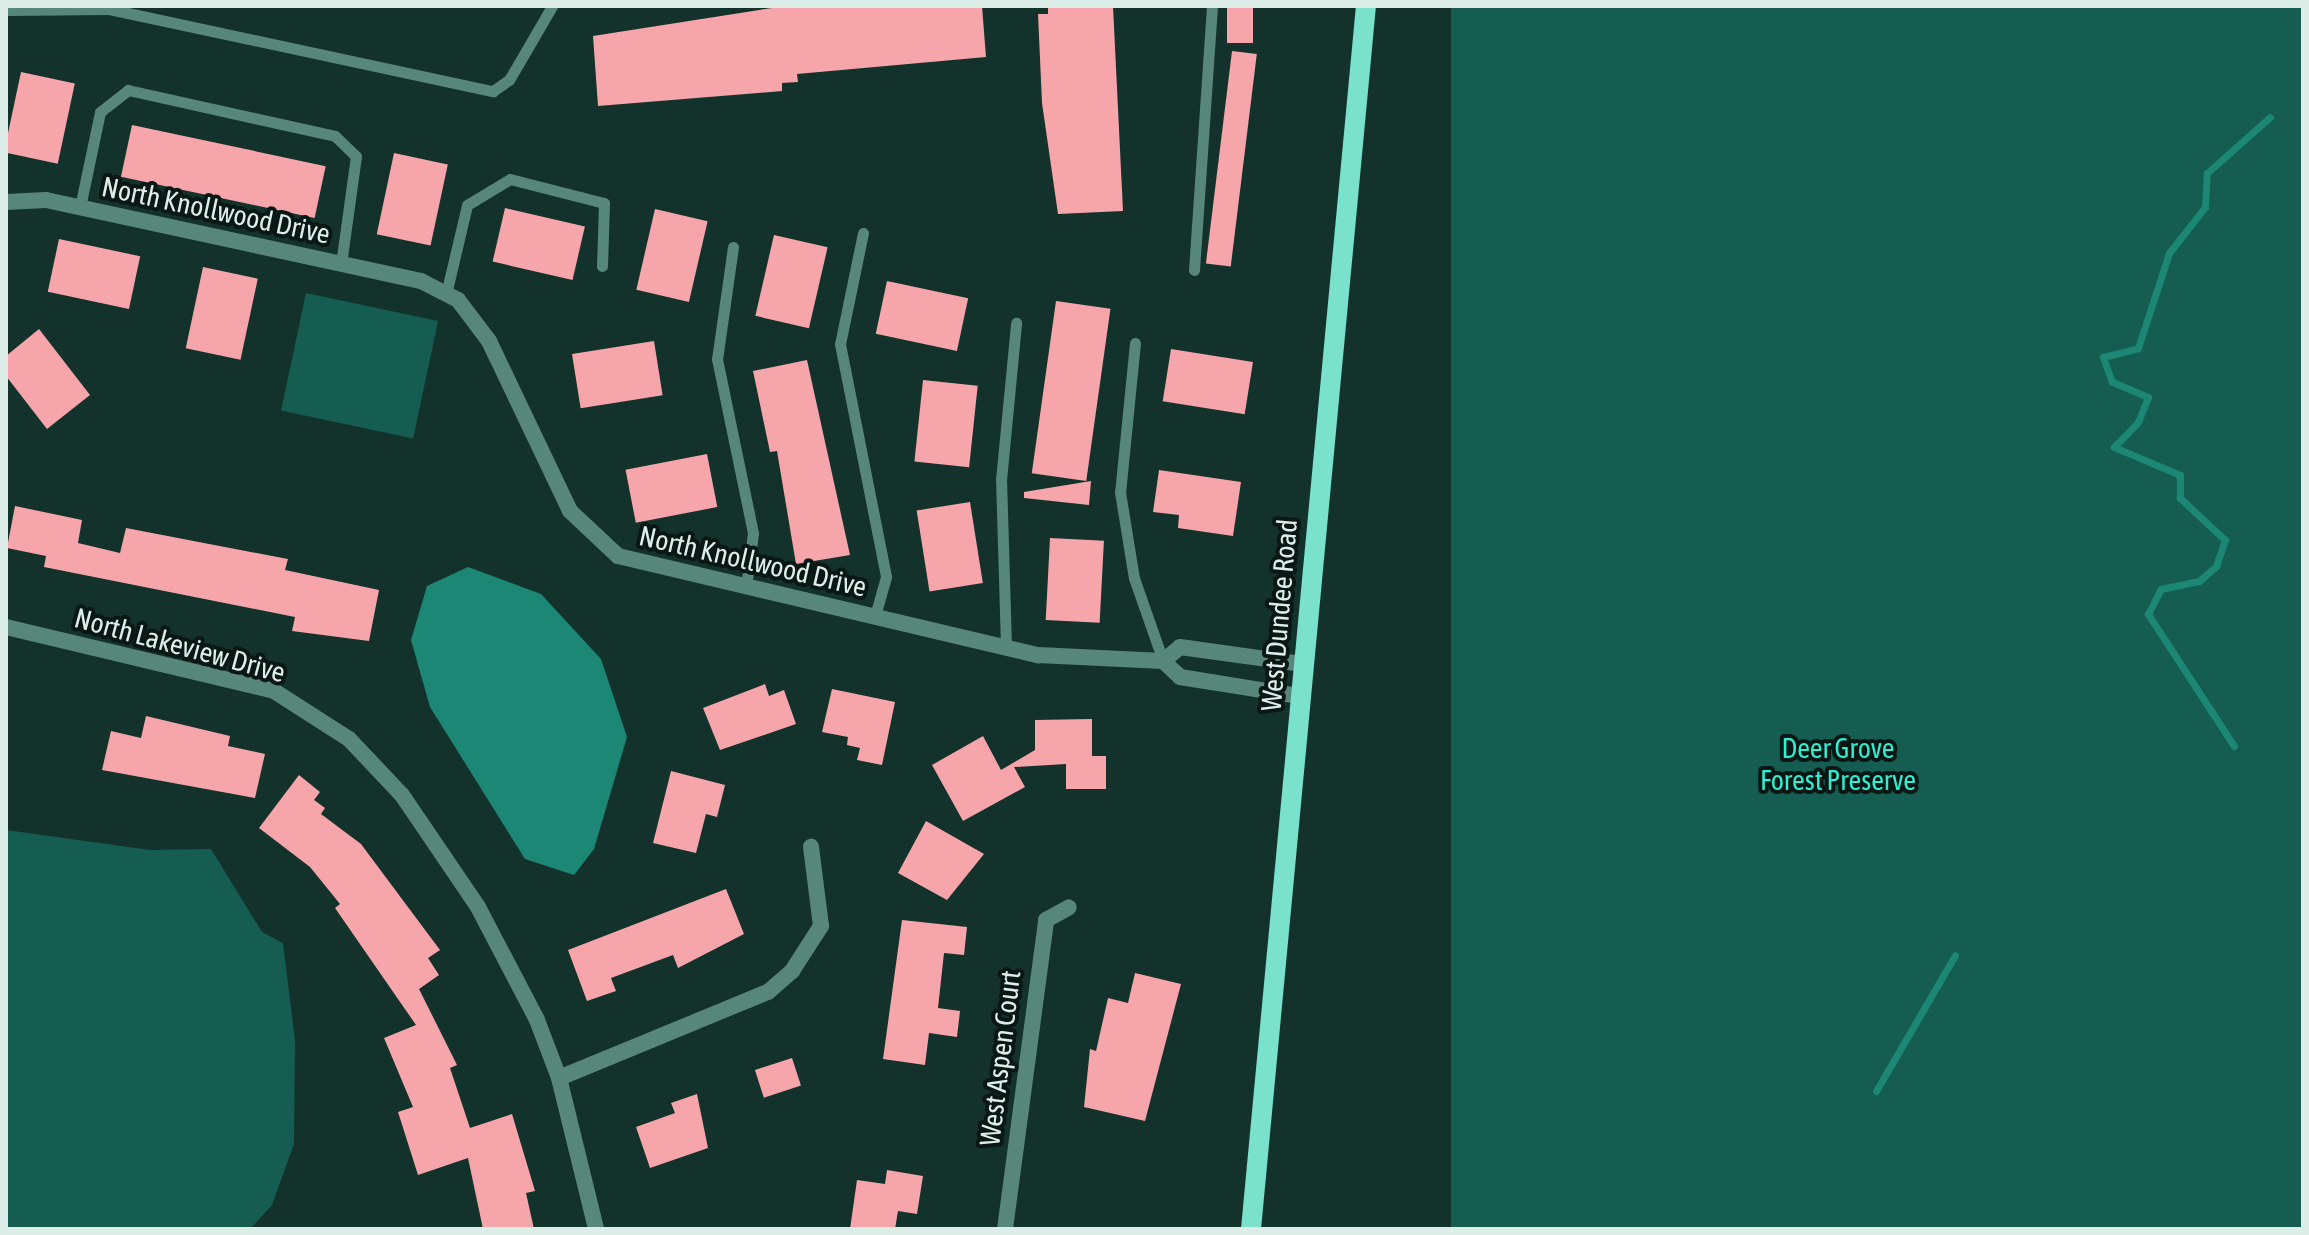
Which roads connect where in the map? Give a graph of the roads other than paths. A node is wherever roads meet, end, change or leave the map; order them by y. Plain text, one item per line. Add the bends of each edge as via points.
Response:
1 (552, 6) edge
2 (1212, 6) edge
3 (1366, 6) edge
4 (6, 10) edge
5 (6, 202) edge
6 (80, 207) junction
7 (863, 233) dead end
8 (733, 247) dead end
9 (341, 264) junction
10 (602, 266) dead end
11 (1194, 270) dead end
12 (446, 294) junction
13 (1016, 323) dead end
14 (1135, 343) dead end
15 (746, 587) junction
16 (875, 616) junction
17 (6, 627) edge
18 (1006, 646) junction
19 (1163, 661) junction
20 (1302, 664) junction
21 (1299, 696) junction
22 (811, 847) dead end
23 (1069, 907) dead end
24 (559, 1078) junction
25 (596, 1229) edge
26 (1005, 1229) edge
27 (1251, 1229) edge

1 - 4 lane via 509,80 493,91 109,9
2 - 11 lane
3 - 20 main road, West Dundee Road
5 - 6 street, North Knollwood Drive
6 - 9 street, North Knollwood Drive
6 - 9 lane via 100,112 128,90 335,136 356,156
7 - 16 lane via 840,344 886,577
8 - 15 lane via 717,359 753,533
9 - 12 street, North Knollwood Drive
10 - 12 lane via 604,203 510,179 467,205
12 - 15 street, North Knollwood Drive via 489,341 570,511 618,556
13 - 18 lane via 1001,480
14 - 19 lane via 1120,492 1134,578
15 - 16 street, North Knollwood Drive
16 - 18 street, North Knollwood Drive
17 - 24 street, North Lakeview Drive via 274,691 349,739 402,795 478,907
18 - 19 street, North Knollwood Drive
19 - 20 street, North Knollwood Drive via 1180,647
19 - 21 street, North Knollwood Drive via 1180,677
20 - 21 main road, West Dundee Road
21 - 27 main road, West Dundee Road
22 - 24 street via 821,926 792,971 768,992
23 - 26 street, West Aspen Court via 1046,920
24 - 25 street, North Lakeview Drive

